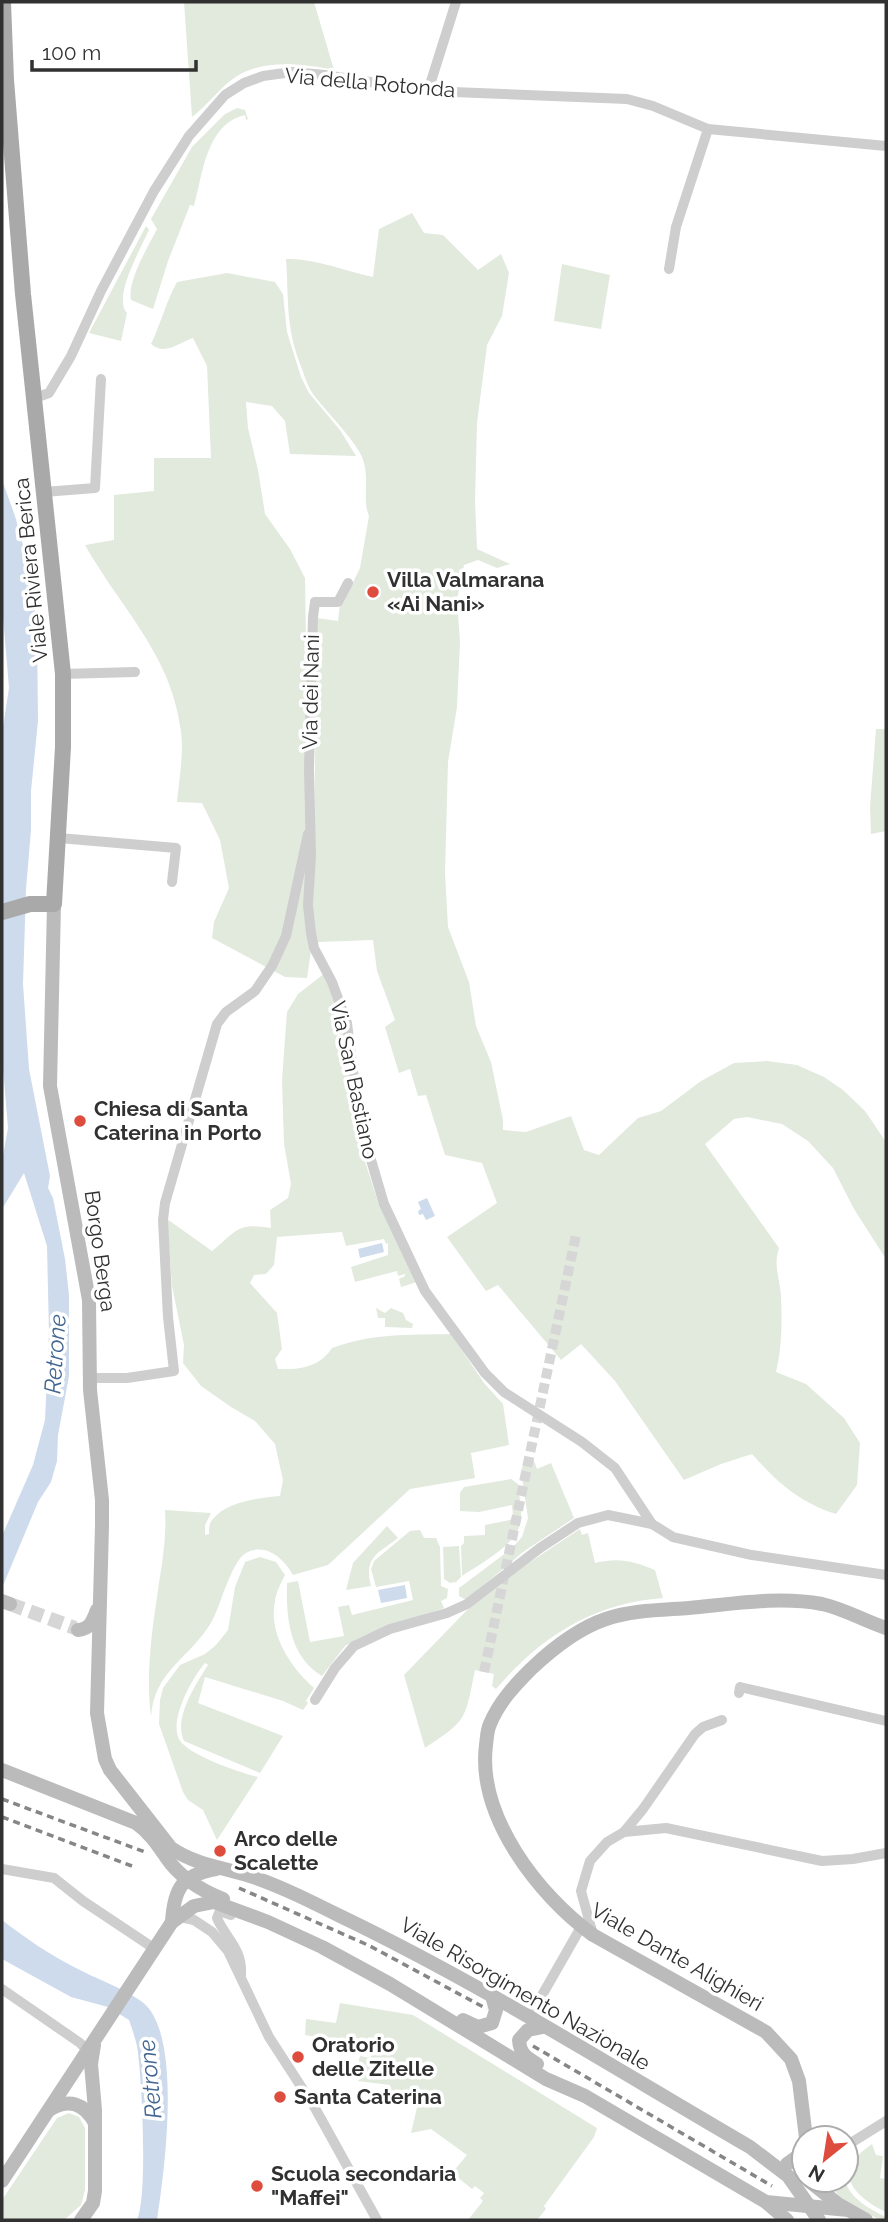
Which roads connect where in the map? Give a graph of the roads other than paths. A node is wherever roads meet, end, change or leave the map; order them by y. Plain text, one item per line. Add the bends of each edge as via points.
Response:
1 (3, 2) edge
2 (456, 2) edge
3 (428, 91) junction
4 (708, 129) junction
5 (886, 146) edge
6 (669, 269) dead end
7 (101, 379) dead end
8 (36, 398) junction
9 (44, 492) junction
10 (348, 583) dead end
11 (135, 672) dead end
12 (63, 674) junction
13 (310, 827) junction
14 (59, 838) junction
15 (172, 882) dead end
16 (54, 904) junction
17 (2, 912) edge
18 (89, 1378) junction
19 (652, 1524) junction
20 (886, 1575) edge
21 (99, 1605) junction
22 (886, 1628) edge
23 (97, 1651) junction
24 (739, 1693) dead end
25 (315, 1700) dead end
26 (722, 1720) dead end
27 (886, 1721) edge
28 (2, 1770) edge
29 (114, 1776) junction
30 (76, 1798) junction
31 (624, 1832) junction
32 (886, 1853) edge
33 (187, 1857) joint
34 (2, 1869) edge
35 (216, 1869) junction
36 (186, 1879) junction
37 (176, 1919) junction
38 (268, 1922) junction
39 (587, 1931) junction
40 (155, 1950) junction
41 (241, 1975) junction
42 (390, 1984) junction
43 (2, 1989) edge
44 (492, 1996) junction
45 (529, 2018) junction
46 (543, 2027) junction
47 (98, 2035) junction
48 (87, 2050) junction
49 (584, 2096) junction
50 (48, 2111) junction
51 (886, 2121) edge
52 (95, 2124) junction
53 (804, 2124) edge
54 (860, 2137) edge
55 (750, 2147) junction
56 (790, 2162) edge
57 (787, 2164) junction
58 (790, 2167) edge
59 (790, 2174) edge
60 (2, 2180) edge
61 (790, 2191) edge
62 (807, 2194) edge
63 (818, 2194) edge
64 (766, 2202) junction
65 (811, 2207) junction
66 (840, 2213) edge
67 (779, 2218) edge
68 (81, 2220) edge
69 (377, 2220) edge
70 (820, 2220) edge
71 (866, 2220) edge

1 - 8 main road, Viale Riviera Berica via 20,254
2 - 3 street
3 - 4 street, Via della Rotonda via 627,99
3 - 8 street, Via della Rotonda via 292,72 262,76 225,95 188,136 154,191 71,356 49,393
4 - 5 street, Via della Rotonda
4 - 6 street via 676,227
7 - 9 street via 94,488
8 - 9 main road, Viale Riviera Berica
9 - 12 main road, Viale Riviera Berica
10 - 13 street, Via dei Nani via 338,602 315,602
11 - 12 street, Viale Riviera Berica
12 - 14 main road, Viale Riviera Berica
13 - 18 street via 286,936 255,991 217,1024 169,1187 163,1220 174,1371
13 - 19 street, Via San Bastiano via 307,905 314,948 347,1023 357,1108 375,1177 413,1268 441,1314 494,1383 615,1468
14 - 15 street via 176,848
14 - 16 main road, Viale Riviera Berica
16 - 17 main road via 30,904
16 - 18 main road, Borgo Berga via 50,1086 89,1300
18 - 21 main road, Borgo Berga via 102,1500
19 - 20 street via 673,1537 752,1555
19 - 25 street via 608,1515 578,1523 467,1604 354,1646
21 - 23 main road, Borgo Berga
21 - 23 main road via 91,1624 76,1629
22 - 39 main road, Viale Dante Alighieri via 846,1611 800,1601 629,1613 579,1633 542,1658 510,1690 489,1726 484,1763 492,1804 536,1880
23 - 29 main road, Borgo Berga via 97,1713 105,1759
24 - 27 street via 740,1687
26 - 31 street via 695,1734
28 - 30 main road
29 - 30 main road via 126,1802 122,1808
29 - 33 main road, Borgo Berga via 171,1848
30 - 36 main road via 146,1830
31 - 32 street via 666,1828 822,1861
31 - 39 street via 590,1861 582,1891
33 - 35 main road, Viale Risorgimento Nazionale
34 - 40 street via 54,1878
35 - 36 main road
35 - 44 main road, Viale Risorgimento Nazionale via 251,1876 337,1914
36 - 37 main road via 176,1894
36 - 38 main road
37 - 38 main road via 194,1906 214,1902
37 - 40 main road
37 - 41 street via 194,1920 217,1936
38 - 41 street via 249,1922 223,1911 218,1915 239,1953
38 - 42 main road
39 - 45 street
39 - 53 main road, Viale Dante Alighieri via 766,2032 791,2059
40 - 47 main road
41 - 69 street via 254,2010
42 - 44 main road via 478,2027 495,2018
42 - 49 main road via 546,2080
43 - 48 street
44 - 45 main road, Viale Risorgimento Nazionale
45 - 46 main road, Viale Risorgimento Nazionale
46 - 49 main road via 521,2035 520,2049
46 - 55 main road, Viale Risorgimento Nazionale
47 - 48 main road
47 - 52 main road via 91,2064
48 - 50 main road
49 - 64 main road
50 - 52 main road via 69,2102 79,2104
50 - 60 main road
51 - 54 street
52 - 68 main road via 95,2191
55 - 57 main road
55 - 59 main road, Viale Risorgimento Nazionale
56 - 57 main road
57 - 58 main road
61 - 64 main road
62 - 65 main road, Viale Risorgimento Nazionale
63 - 66 main road
64 - 65 main road
64 - 67 main road
65 - 66 main road
65 - 70 main road, Viale Risorgimento Nazionale
66 - 71 main road

